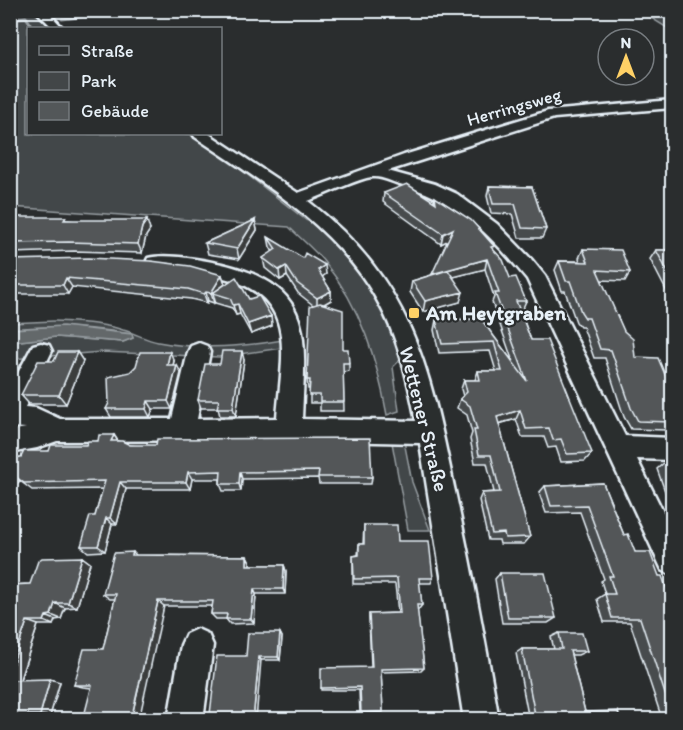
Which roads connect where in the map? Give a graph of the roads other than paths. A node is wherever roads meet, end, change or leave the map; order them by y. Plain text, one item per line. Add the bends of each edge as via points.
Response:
1 (40, 10) edge
2 (57, 27) edge
3 (672, 104) edge
4 (201, 135) edge
5 (371, 171) junction
6 (297, 199) junction
7 (139, 261) edge
8 (41, 351) dead end
9 (199, 352) dead end
10 (10, 415) edge
11 (289, 429) junction
12 (57, 430) junction
13 (182, 430) junction
14 (430, 432) junction
15 (10, 442) edge
16 (618, 447) junction
17 (672, 449) edge
18 (672, 560) edge
19 (197, 645) dead end
20 (185, 720) edge
21 (482, 720) edge

1 - 2 street
3 - 5 street, Herringsweg via 553,114
4 - 6 street, Wettener Straße
5 - 6 street, Herringsweg
5 - 16 street via 440,192 507,243 535,276
6 - 14 street, Wettener Straße via 371,273 393,310 414,363
7 - 11 street via 236,273 271,294 290,324
8 - 10 street
9 - 13 street
10 - 12 street via 36,418
11 - 13 street
11 - 14 street
12 - 13 street
12 - 15 street
14 - 21 street, Wettener Straße
16 - 17 street
16 - 18 street
19 - 20 street

